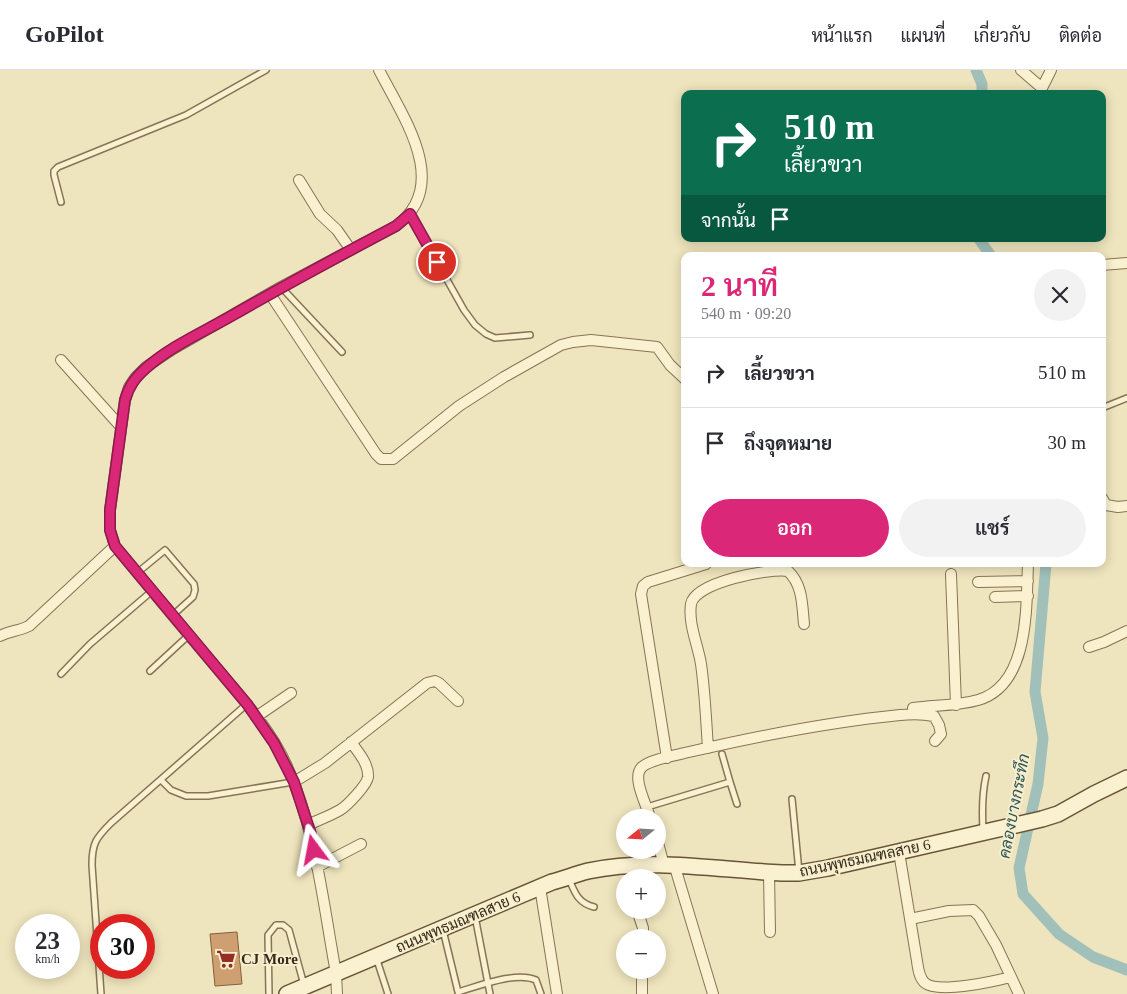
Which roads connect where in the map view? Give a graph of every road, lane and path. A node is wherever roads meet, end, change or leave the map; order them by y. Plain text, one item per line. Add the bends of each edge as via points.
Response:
1 (266, 70) edge
2 (379, 70) edge
3 (1021, 70) edge
4 (1051, 70) edge
5 (299, 180) dead end
6 (61, 202) dead end
7 (410, 214) junction
8 (351, 250) junction
9 (1127, 263) edge
10 (1106, 265) edge
11 (281, 287) junction
12 (270, 294) junction
13 (530, 335) dead end
14 (342, 352) dead end
15 (62, 360) dead end
16 (681, 375) edge
17 (1127, 398) edge
18 (1106, 406) edge
19 (121, 427) junction
20 (1106, 505) edge
21 (1127, 506) edge
22 (115, 546) junction
23 (696, 567) edge
24 (792, 567) edge
25 (1028, 567) edge
26 (137, 573) junction
27 (951, 574) dead end
28 (1028, 580) junction
29 (978, 582) dead end
30 (152, 591) junction
31 (1028, 596) junction
32 (995, 597) dead end
33 (173, 615) junction
34 (804, 624) dead end
35 (1127, 631) edge
36 (189, 635) junction
37 (0, 636) edge
38 (1089, 647) dead end
39 (150, 671) dead end
40 (61, 674) dead end
41 (291, 693) dead end
42 (458, 701) dead end
43 (247, 704) junction
44 (956, 705) junction
45 (901, 715) junction
46 (256, 717) junction
47 (935, 741) dead end
48 (351, 742) junction
49 (708, 748) junction
50 (722, 754) dead end
51 (667, 758) junction
52 (986, 776) dead end
53 (1127, 778) edge
54 (161, 780) junction
55 (294, 782) junction
56 (730, 782) junction
57 (792, 799) dead end
58 (737, 804) dead end
59 (647, 807) joint
60 (308, 825) junction
61 (984, 832) junction
62 (361, 844) dead end
63 (900, 852) junction
64 (666, 858) edge
65 (669, 864) junction
66 (317, 867) junction
67 (650, 869) edge
68 (616, 870) edge
69 (769, 873) junction
70 (799, 873) junction
71 (568, 877) junction
72 (540, 888) junction
73 (594, 907) dead end
74 (475, 915) junction
75 (910, 919) junction
76 (442, 929) junction
77 (770, 932) dead end
78 (376, 957) junction
79 (336, 973) junction
80 (1011, 977) junction
81 (642, 979) edge
82 (489, 983) junction
83 (296, 991) edge
84 (458, 993) edge
85 (101, 994) edge
86 (269, 994) edge
87 (337, 994) edge
88 (388, 994) edge
89 (490, 994) edge
90 (541, 994) edge
91 (557, 994) edge
92 (642, 994) edge
93 (713, 994) edge
94 (1019, 994) edge

1 - 6 lane via 186,115 58,167 54,175
2 - 7 street via 409,128 422,168 422,186
3 - 4 street via 1042,88
5 - 8 street via 320,214
7 - 8 street via 396,226
7 - 13 lane via 475,325 495,338
8 - 11 street
9 - 10 street
11 - 12 street
11 - 14 lane
12 - 16 street via 381,459 393,459 459,406 550,350 573,342 609,341 657,347
12 - 19 street via 146,367 129,387
15 - 19 street
17 - 18 lane
19 - 22 street via 110,510 110,530
20 - 21 street
22 - 26 street
22 - 37 street via 28,626
23 - 51 street via 642,586
24 - 34 street via 801,593
24 - 49 street via 712,584 691,602 704,684
25 - 28 street
26 - 30 street
26 - 33 lane via 165,550 194,584 195,590
27 - 44 street
28 - 29 street
28 - 31 street
30 - 33 street
30 - 40 lane via 90,644
31 - 32 street
31 - 44 street via 1021,645 1010,675 996,692 980,700
33 - 36 street
35 - 38 street
36 - 39 lane
36 - 43 street
41 - 46 street
42 - 48 street via 439,683 427,683
43 - 46 street
43 - 54 lane
44 - 45 street via 914,708
45 - 47 street via 934,716 940,734
45 - 49 street via 801,729
46 - 55 street
48 - 55 street
48 - 60 street via 367,769 365,785 341,810
49 - 51 street
50 - 56 lane
51 - 59 street via 642,767 638,773 638,783
52 - 61 lane via 982,807
53 - 61 main road, ถนนพุทธมณฑลสาย 6 via 1058,814
54 - 55 lane via 171,790 186,796 208,796
54 - 85 lane via 95,840 92,851
55 - 60 street
56 - 58 lane
56 - 59 lane
57 - 70 lane
60 - 66 street
61 - 63 main road, ถนนพุทธมณฑลสาย 6
62 - 66 street
63 - 70 main road, ถนนพุทธมณฑลสาย 6
63 - 75 street
64 - 65 street
65 - 67 main road, ถนนพุทธมณฑลสาย 6
65 - 69 main road, ถนนพุทธมณฑลสาย 6
65 - 93 street
66 - 79 street
68 - 71 main road, ถนนพุทธมณฑลสาย 6 via 601,869
69 - 70 main road, ถนนพุทธมณฑลสาย 6
69 - 77 street
71 - 72 main road, ถนนพุทธมณฑลสาย 6
71 - 73 lane via 581,901
72 - 74 main road, ถนนพุทธมณฑลสาย 6
72 - 91 street
74 - 76 main road, ถนนพุทธมณฑลสาย 6
74 - 82 lane
75 - 80 street via 973,910 980,916
75 - 80 street via 920,976 925,983 966,986
76 - 78 main road, ถนนพุทธมณฑลสาย 6
76 - 84 lane
78 - 79 main road, ถนนพุทธมณฑลสาย 6
78 - 88 lane
79 - 83 main road, ถนนพุทธมณฑลสาย 6
79 - 87 street
80 - 94 street
81 - 92 street
82 - 84 lane
82 - 89 lane
82 - 90 lane via 529,977 536,980
83 - 86 lane via 289,930 283,925 276,925 268,935

